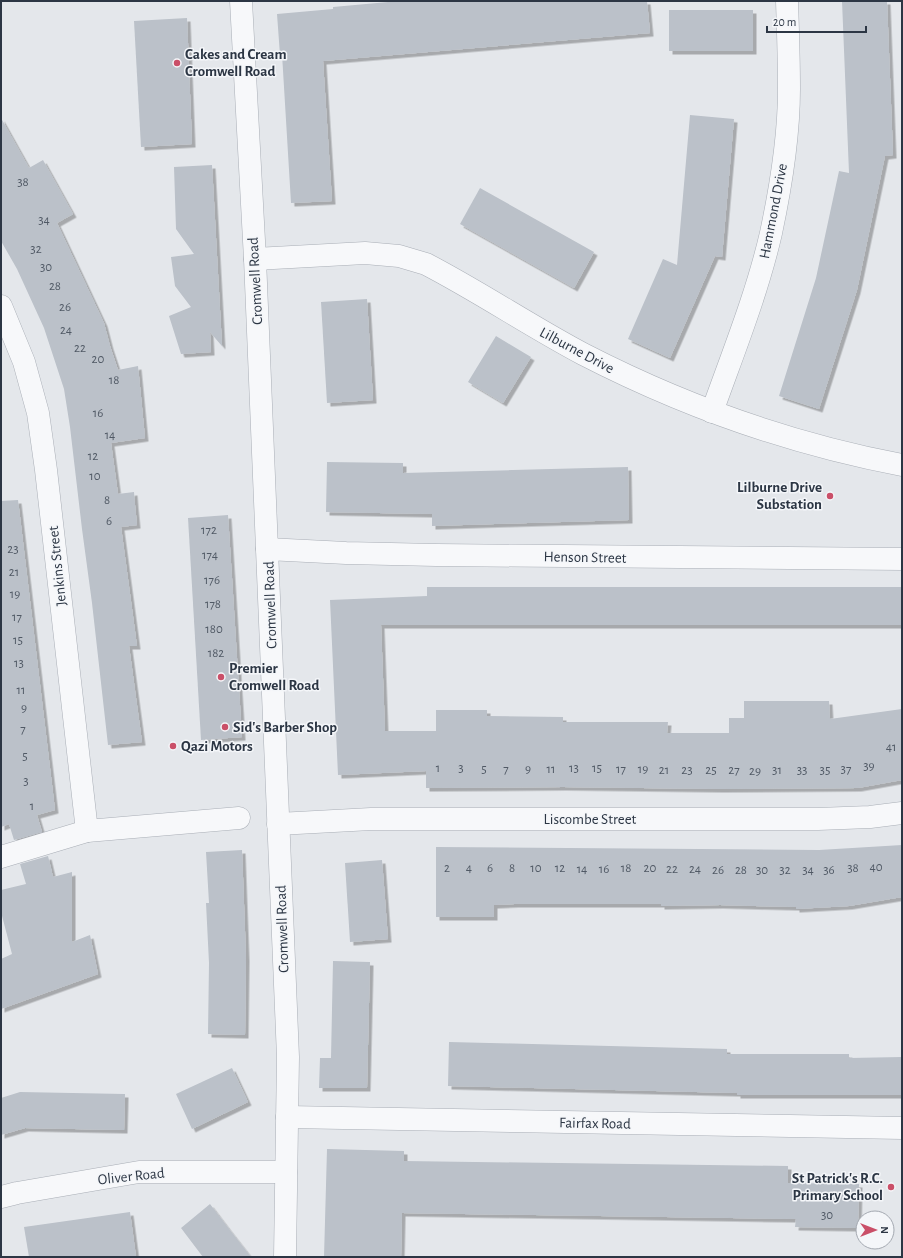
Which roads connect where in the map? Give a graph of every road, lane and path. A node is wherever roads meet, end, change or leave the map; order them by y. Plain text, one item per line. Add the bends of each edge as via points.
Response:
1 (241, 1) edge
2 (787, 1) edge
3 (255, 259) junction
4 (1, 306) edge
5 (712, 412) junction
6 (902, 465) edge
7 (267, 549) junction
8 (902, 559) edge
9 (902, 813) edge
10 (239, 818) dead end
11 (278, 824) junction
12 (87, 831) junction
13 (1, 856) edge
14 (287, 1117) junction
15 (902, 1128) edge
16 (286, 1172) junction
17 (1, 1197) edge
18 (285, 1257) edge

1 - 3 street, Cromwell Road
2 - 5 street, Hammond Drive via 789,90 780,184 761,270
3 - 5 street, Lilburne Drive via 365,253 400,256 426,264 583,354 638,382
3 - 7 street, Cromwell Road
4 - 12 street, Jenkins Street via 24,362 38,413
5 - 6 street, Lilburne Drive via 787,438
7 - 8 street, Henson Street via 429,555
7 - 11 street, Cromwell Road
9 - 11 street, Liscombe Street via 818,819 371,819
10 - 12 street
11 - 14 street, Cromwell Road via 288,1057
12 - 13 street
14 - 15 street, Fairfax Road
14 - 16 street, Cromwell Road
16 - 17 street, Oliver Road via 139,1172
16 - 18 street, Cromwell Road

